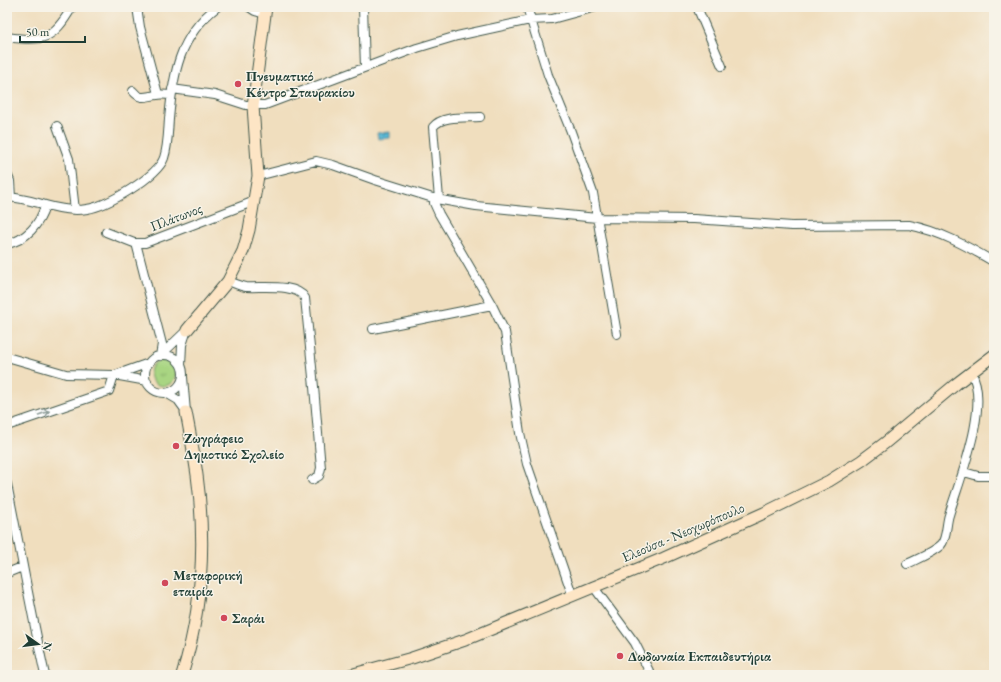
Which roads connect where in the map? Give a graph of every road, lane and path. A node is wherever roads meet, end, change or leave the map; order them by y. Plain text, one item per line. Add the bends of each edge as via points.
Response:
1 (72, 7) edge
2 (137, 7) edge
3 (218, 7) edge
4 (248, 7) edge
5 (363, 7) edge
6 (527, 7) edge
7 (596, 7) edge
8 (697, 7) edge
9 (266, 10) edge
10 (530, 20) junction
11 (7, 37) edge
12 (722, 66) dead end
13 (365, 67) junction
14 (133, 91) dead end
15 (172, 92) junction
16 (158, 94) junction
17 (253, 106) junction
18 (480, 116) dead end
19 (57, 126) dead end
20 (7, 174) edge
21 (258, 176) junction
22 (9, 197) edge
23 (437, 198) junction
24 (255, 201) junction
25 (45, 206) junction
26 (75, 210) junction
27 (597, 218) junction
28 (106, 232) dead end
29 (136, 243) junction
30 (7, 244) edge
31 (994, 262) edge
32 (228, 281) junction
33 (492, 305) junction
34 (373, 329) dead end
35 (188, 330) junction
36 (617, 334) dead end
37 (994, 355) edge
38 (7, 356) edge
39 (160, 356) junction
40 (150, 363) junction
41 (181, 365) junction
42 (971, 372) junction
43 (114, 375) junction
44 (183, 377) junction
45 (147, 381) junction
46 (166, 393) junction
47 (186, 412) junction
48 (7, 426) edge
49 (964, 472) junction
50 (994, 476) edge
51 (312, 480) dead end
52 (7, 484) edge
53 (907, 564) dead end
54 (22, 567) junction
55 (7, 573) edge
56 (592, 586) junction
57 (572, 594) junction
58 (46, 675) edge
59 (182, 675) edge
60 (350, 675) edge
61 (651, 675) edge

1 - 11 street via 61,25 46,37 37,40
2 - 16 street
3 - 15 street via 198,25 186,43 178,63
4 - 9 street via 255,11
5 - 13 street
6 - 10 street
7 - 10 street via 552,19
8 - 12 street
9 - 17 street
10 - 13 street via 457,36
10 - 27 street via 589,183
13 - 17 street via 265,105
14 - 16 street via 141,98
15 - 16 street
15 - 17 street via 215,95
15 - 26 street via 166,152 160,166 120,195 96,207
17 - 21 street
18 - 23 street via 443,120 433,127
19 - 26 street via 69,159
20 - 22 street via 10,181
21 - 23 street via 302,164 321,162
21 - 24 street
22 - 25 street
23 - 27 street via 476,206
23 - 33 street via 439,214
24 - 29 street, Πλάτωνος via 153,241
24 - 32 street via 243,250
25 - 26 street
25 - 30 street via 34,228 20,239
27 - 31 street via 694,218 792,226 909,225 944,235
27 - 36 street
28 - 29 street, Πλάτωνος
29 - 39 street via 162,344
32 - 35 street
32 - 51 street via 248,287 294,290 302,293 305,298 321,468 320,476
33 - 34 street
33 - 57 street via 506,332 520,433 527,464
35 - 39 street
35 - 41 street via 182,345
37 - 42 street, Ελεούσα - Νεοχωρόπουλο
38 - 43 street via 62,373
39 - 40 street
39 - 41 street via 172,357
40 - 43 street
40 - 45 street
41 - 44 street
42 - 49 street via 977,383 978,395
42 - 56 street, Ελεούσα - Νεοχωρόπουλο via 885,443 835,477 736,526
43 - 45 street
48 -> 43 street via 109,391
44 - 46 street via 177,388
44 - 47 street
45 - 46 street via 155,390
46 - 47 street via 178,400
47 - 59 street via 199,492 201,570 194,629
49 - 50 street via 978,476
49 - 53 street via 949,514 942,544
52 - 54 street
54 - 55 street
54 - 58 street
56 - 57 street, Ελεούσα - Νεοχωρόπουλο
56 - 61 street via 635,643
57 - 60 street, Ελεούσα - Νεοχωρόπουλο via 465,640

